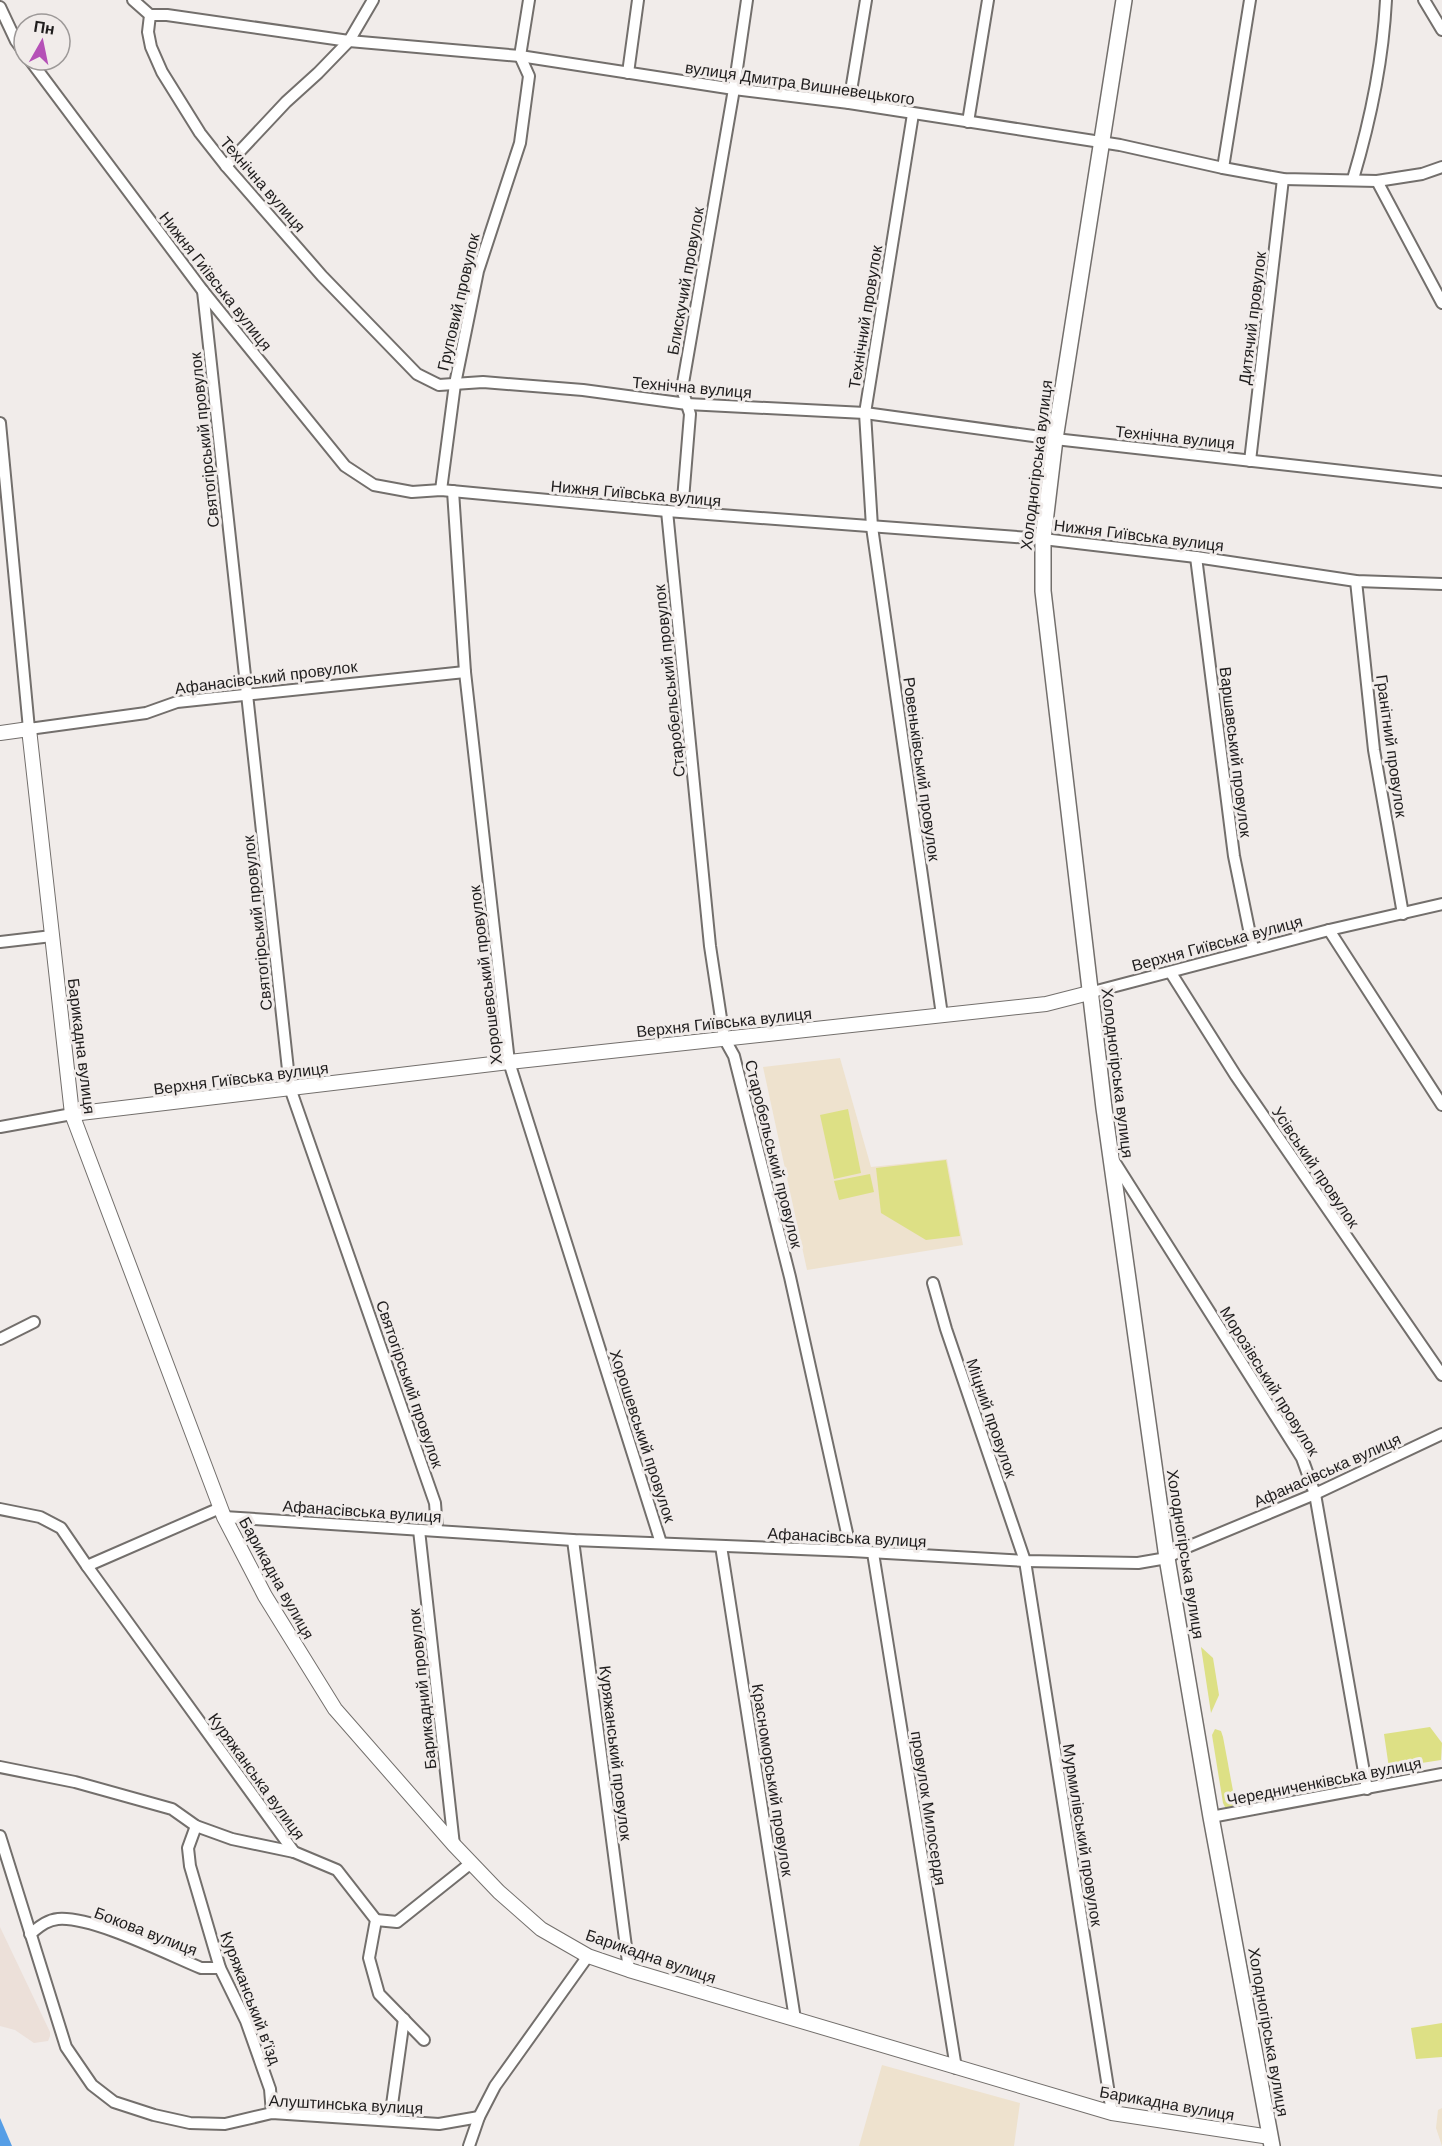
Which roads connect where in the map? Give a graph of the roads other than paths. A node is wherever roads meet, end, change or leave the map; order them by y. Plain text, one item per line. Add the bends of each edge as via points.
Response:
1 (133, 0) edge
2 (373, 0) edge
3 (529, 0) edge
4 (638, 0) edge
5 (747, 0) edge
6 (866, 0) edge
7 (988, 0) edge
8 (1124, 0) edge
9 (1250, 0) edge
10 (1386, 0) edge
11 (1424, 0) edge
12 (0, 7) edge
13 (150, 15) junction
14 (1442, 30) edge
15 (12, 32) edge
16 (349, 41) junction
17 (520, 56) junction
18 (546, 60) junction
19 (39, 72) edge
20 (628, 73) junction
21 (529, 76) junction
22 (734, 89) junction
23 (849, 103) junction
24 (913, 114) junction
25 (968, 122) junction
26 (1102, 143) junction
27 (226, 166) junction
28 (1442, 167) edge
29 (1223, 168) junction
30 (1284, 179) junction
31 (1353, 180) junction
32 (1377, 181) junction
33 (203, 291) junction
34 (1442, 303) edge
35 (455, 384) junction
36 (687, 404) junction
37 (865, 414) junction
38 (0, 423) edge
39 (1055, 439) junction
40 (1250, 461) junction
41 (1442, 482) edge
42 (441, 490) junction
43 (453, 491) junction
44 (667, 512) junction
45 (682, 512) junction
46 (872, 527) junction
47 (1043, 539) junction
48 (1196, 557) junction
49 (1356, 581) junction
50 (1442, 584) edge
51 (465, 672) junction
52 (248, 695) junction
53 (29, 729) junction
54 (0, 733) edge
55 (1442, 904) edge
56 (1403, 914) junction
57 (1329, 930) junction
58 (52, 936) junction
59 (0, 942) edge
60 (1253, 949) junction
61 (1171, 973) junction
62 (1089, 993) junction
63 (942, 1015) junction
64 (724, 1038) junction
65 (509, 1062) junction
66 (290, 1088) junction
67 (1442, 1105) edge
68 (72, 1114) junction
69 (0, 1127) edge
70 (1110, 1155) junction
71 (933, 1283) dead end
72 (34, 1322) dead end
73 (0, 1339) edge
74 (1442, 1375) edge
75 (1442, 1434) edge
76 (1315, 1494) junction
77 (0, 1509) edge
78 (222, 1512) junction
79 (419, 1530) junction
80 (437, 1530) junction
81 (573, 1540) junction
82 (661, 1543) junction
83 (721, 1546) junction
84 (850, 1551) junction
85 (873, 1553) junction
86 (1167, 1558) junction
87 (1025, 1561) junction
88 (87, 1566) junction
89 (0, 1767) edge
90 (1442, 1774) edge
91 (1367, 1789) junction
92 (1211, 1817) junction
93 (196, 1826) junction
94 (0, 1836) edge
95 (454, 1845) junction
96 (294, 1852) junction
97 (471, 1863) junction
98 (376, 1920) junction
99 (30, 1934) junction
100 (588, 1956) junction
101 (220, 1968) junction
102 (629, 1970) junction
103 (404, 2019) junction
104 (795, 2019) junction
105 (424, 2040) dead end
106 (956, 2068) junction
107 (272, 2113) junction
108 (1112, 2113) junction
109 (479, 2117) junction
110 (390, 2119) junction
111 (1271, 2141) edge
112 (469, 2146) edge

1 - 13 street
2 - 16 street
3 - 17 street
4 - 20 street
5 - 22 street, Блискучий провулок
6 - 23 street
7 - 25 street
8 - 26 main road, Холодногірська вулиця
9 - 29 street
10 - 31 street via 1377,74
11 - 14 street
12 - 15 street
13 - 16 street, вулиця Дмитра Вишневецького
13 - 27 street, Технічна вулиця via 151,47 162,72
16 - 17 street, вулиця Дмитра Вишневецького
16 - 27 street
17 - 18 street, вулиця Дмитра Вишневецького
17 - 21 street
18 - 20 street, вулиця Дмитра Вишневецького
18 - 21 street
19 - 33 street, Нижня Гиївська вулиця
20 - 22 street, вулиця Дмитра Вишневецького
21 - 35 street, Груповий провулок via 520,143 478,271
22 - 23 street, вулиця Дмитра Вишневецького
22 - 36 street, Блискучий провулок via 682,389
23 - 24 street, вулиця Дмитра Вишневецького
24 - 25 street, вулиця Дмитра Вишневецького
24 - 37 street, Технічний провулок
25 - 26 street, вулиця Дмитра Вишневецького
26 - 29 street, вулиця Дмитра Вишневецького
26 - 39 main road, Холодногірська вулиця
27 - 35 street, Технічна вулиця via 322,276 417,374 439,385
28 - 32 street, вулиця Дмитра Вишневецького
29 - 30 street, вулиця Дмитра Вишневецького
30 - 31 street, вулиця Дмитра Вишневецького
30 - 40 street, Дитячий провулок
31 - 32 street, вулиця Дмитра Вишневецького
32 - 34 street
33 - 42 street, Нижня Гиївська вулиця via 345,466 374,485 412,492
33 - 52 street, Святогірський провулок
35 - 36 street, Технічна вулиця via 483,382 583,390
35 - 42 street, Груповий провулок
36 - 37 street, Технічна вулиця
36 - 45 street, Блискучий провулок via 690,414
37 - 39 street, Технічна вулиця
37 - 46 street, Технічний провулок
38 - 53 street, Барикадна вулиця
39 - 40 street, Технічна вулиця
39 - 47 main road, Холодногірська вулиця
40 - 41 street, Технічна вулиця
42 - 43 street, Нижня Гиївська вулиця
43 - 44 street, Нижня Гиївська вулиця
43 - 51 street, Хорошевський провулок
44 - 45 street, Нижня Гиївська вулиця
44 - 64 street, Старобельський провулок via 710,946
45 - 46 street, Нижня Гиївська вулиця
46 - 47 street, Нижня Гиївська вулиця
46 - 63 street, Ровеньківський провулок
47 - 48 street, Нижня Гиївська вулиця
47 - 62 main road, Холодногірська вулиця via 1043,591
48 - 49 street, Нижня Гиївська вулиця
48 - 60 street, Варшавський провулок via 1234,856
49 - 50 street, Нижня Гиївська вулиця
49 - 56 street, Гранітний провулок via 1374,750
51 - 52 street, Афанасівський провулок
51 - 65 street, Хорошевський провулок
52 - 53 street, Афанасівський провулок via 177,702 146,713
52 - 66 street, Святогірський провулок
53 - 54 street, Афанасівський провулок
53 - 58 street, Барикадна вулиця
55 - 56 street, Верхня Гиївська вулиця
56 - 57 street, Верхня Гиївська вулиця
57 - 60 street, Верхня Гиївська вулиця
57 - 67 street
58 - 59 street
58 - 68 street, Барикадна вулиця
60 - 61 street, Верхня Гиївська вулиця
61 - 62 street, Верхня Гиївська вулиця
61 - 74 street, Усівський провулок via 1242,1085
62 - 63 street, Верхня Гиївська вулиця via 1046,1004
62 - 70 main road, Холодногірська вулиця
63 - 64 street, Верхня Гиївська вулиця
64 - 65 street, Верхня Гиївська вулиця
64 - 84 street, Старобельський провулок via 734,1056 790,1277
65 - 66 street, Верхня Гиївська вулиця
65 - 82 street, Хорошевський провулок
66 - 68 street, Верхня Гиївська вулиця
66 - 80 street, Святогірський провулок via 435,1503
68 - 69 street, Верхня Гиївська вулиця
68 - 78 street, Барикадна вулиця
70 - 76 street, Морозівський провулок via 1302,1458
70 - 86 main road, Холодногірська вулиця
71 - 87 street, Міцний провулок
72 - 73 street
75 - 76 street, Афанасівська вулиця
76 - 86 street, Афанасівська вулиця
76 - 91 street, Морозівський провулок
77 - 88 street via 40,1517 61,1528
78 - 79 street, Афанасівська вулиця
78 - 88 street, Афанасівська вулиця
78 - 95 street, Барикадна вулиця via 265,1596 335,1709
79 - 80 street, Афанасівська вулиця
79 - 95 street, Барикадний провулок
80 - 81 street, Афанасівська вулиця
81 - 82 street, Афанасівська вулиця
81 - 102 street, Куряжанський провулок
82 - 83 street, Афанасівська вулиця
83 - 84 street, Афанасівська вулиця
83 - 104 street, Красноморський провулок
84 - 85 street, Афанасівська вулиця
85 - 87 street, Афанасівська вулиця
85 - 106 street, провулок Милосердя
86 - 87 street, Афанасівська вулиця via 1138,1563
86 - 92 main road, Холодногірська вулиця
87 - 108 street, Мурмилівський провулок
88 - 96 street, Куряжанська вулиця
89 - 93 street via 75,1782 172,1809
90 - 91 street, Чередниченківська вулиця
91 - 92 street, Чередниченківська вулиця
92 - 111 main road, Холодногірська вулиця
93 - 96 street via 232,1839
93 - 101 street, Куряжанський в’їзд via 188,1848 190,1866
94 - 99 street, Алуштинська вулиця
95 - 97 street, Барикадна вулиця
96 - 98 street, Куряжанська вулиця via 337,1870
97 - 98 street via 398,1922
97 - 100 street, Барикадна вулиця via 541,1929
98 - 103 street via 371,1967 379,1994
99 - 101 street, Бокова вулиця via 58,1919 93,1924 201,1968
99 - 107 street, Алуштинська вулиця via 66,2047 92,2085 114,2102 190,2123 225,2124
100 - 102 street, Барикадна вулиця
100 - 109 street via 495,2086
101 - 107 street, Куряжанський в’їзд via 246,2021 270,2089
102 - 104 street, Барикадна вулиця
103 - 105 street
103 - 110 street
104 - 106 street, Барикадна вулиця
106 - 108 street, Барикадна вулиця
107 - 110 street, Алуштинська вулиця
108 - 111 street, Барикадна вулиця
109 - 110 street, Алуштинська вулиця via 439,2124
109 - 112 street

